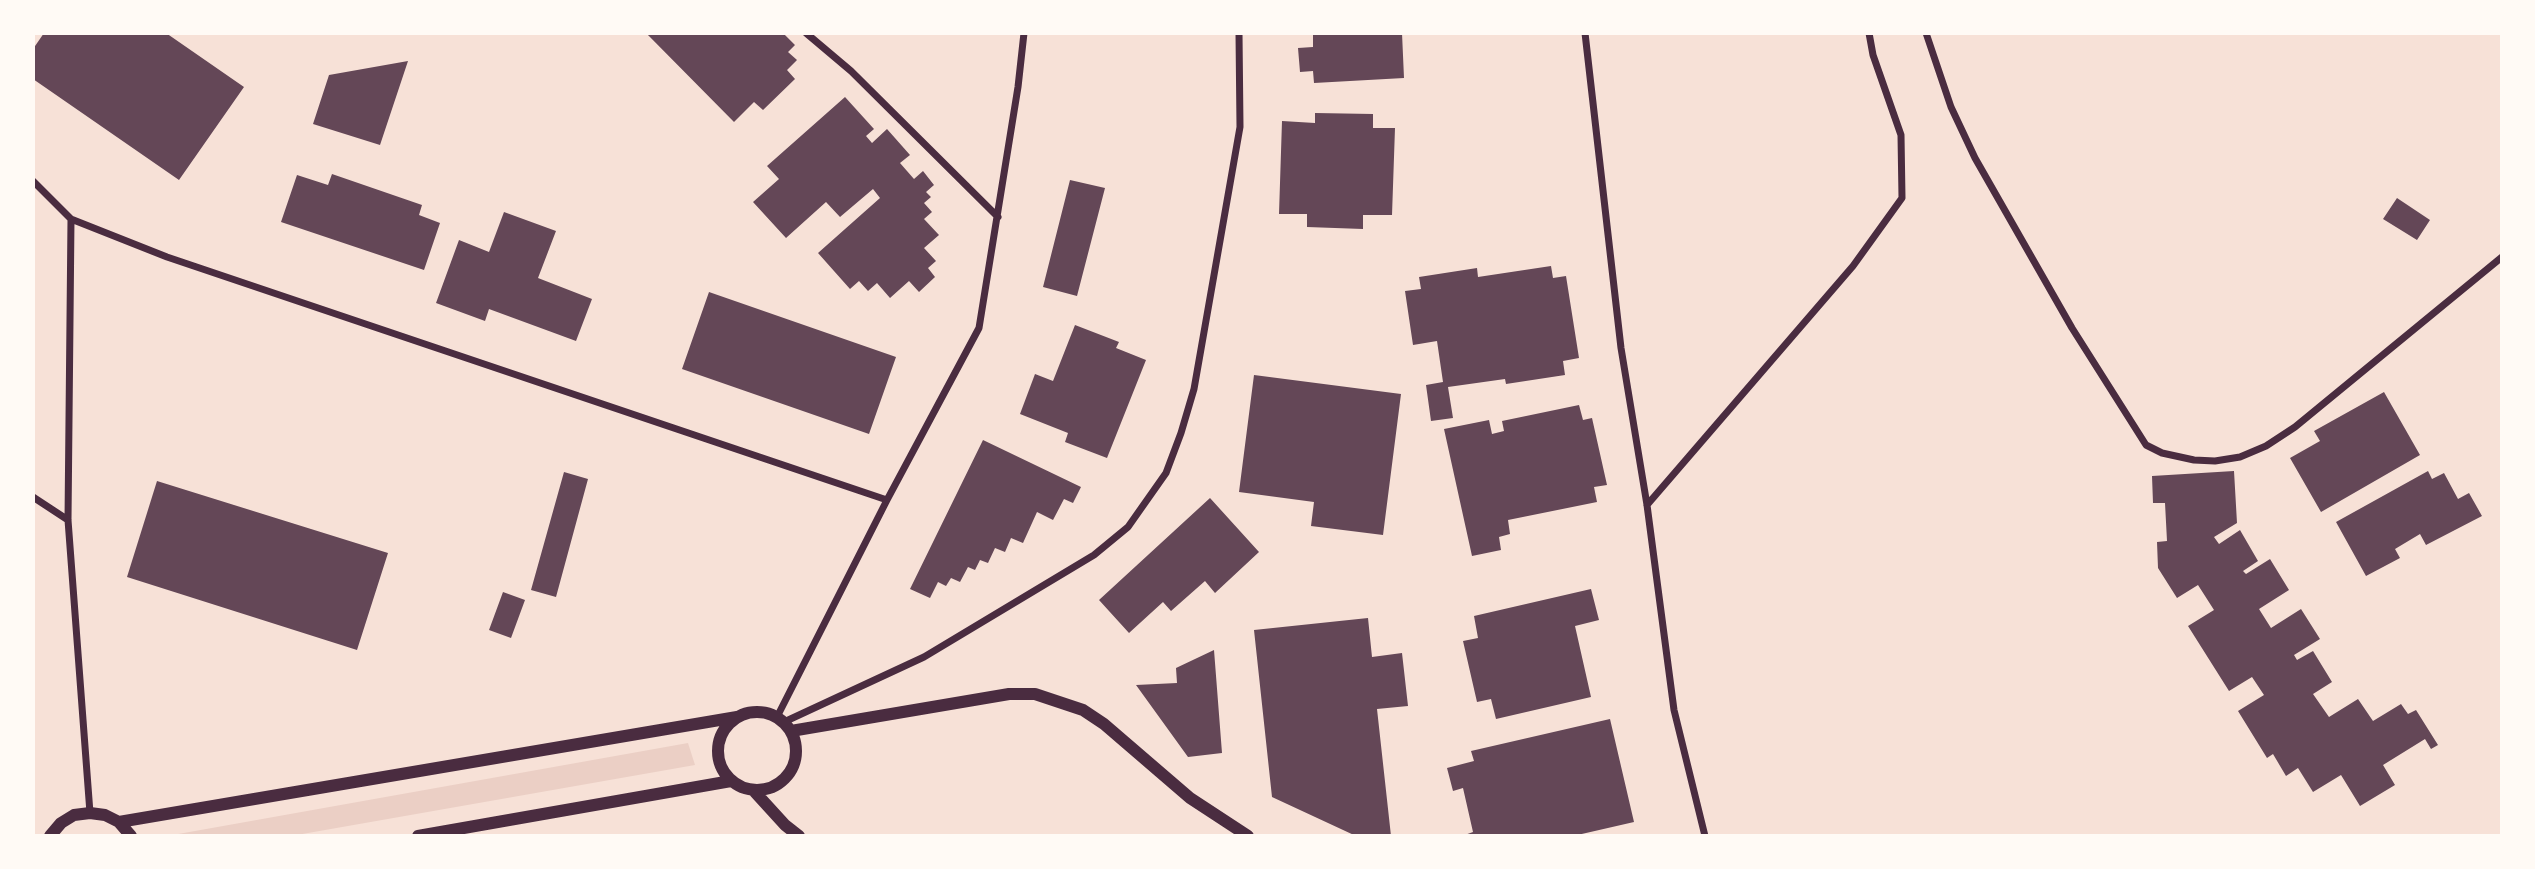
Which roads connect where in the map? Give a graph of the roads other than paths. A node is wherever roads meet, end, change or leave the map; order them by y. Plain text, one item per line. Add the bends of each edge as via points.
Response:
1 (806, 33) edge
2 (1024, 33) edge
3 (1239, 33) edge
4 (1585, 33) edge
5 (1869, 33) edge
6 (1926, 33) edge
7 (33, 181) edge
8 (998, 217) junction
9 (71, 219) junction
10 (2502, 257) edge
11 (33, 497) edge
12 (887, 500) junction
13 (1647, 505) junction
14 (68, 520) junction
15 (737, 717) junction
16 (784, 724) junction
17 (731, 781) junction
18 (754, 791) junction
19 (90, 813) junction
20 (119, 822) junction
21 (50, 836) edge
22 (131, 836) edge
23 (418, 836) edge
24 (799, 836) edge
25 (1248, 836) edge
26 (1705, 836) edge

1 - 8 street via 851,71
2 - 8 street
3 - 16 street via 1240,127 1194,389 1166,473 1128,527 1094,555 924,657
4 - 13 street via 1621,348
5 - 13 street via 1872,55 1901,135 1902,198 1853,266
6 - 10 street via 1951,107 1975,158 2138,433 2146,445 2162,453 2215,461 2266,446 2295,428
7 - 9 street
8 - 12 street via 979,328
9 - 12 street via 167,257
9 - 14 street
11 - 14 street
12 - 16 street
13 - 26 street via 1674,710
14 - 19 street
15 - 16 street via 764,712
15 - 17 street via 727,725 717,748 723,772
15 - 20 street
16 - 18 street via 796,750 794,763 779,783
16 - 25 street via 1035,694 1083,710 1104,724 1190,798
17 - 18 street
17 - 23 street
18 - 24 street
19 - 20 street
19 - 21 street via 74,815
20 - 22 street

